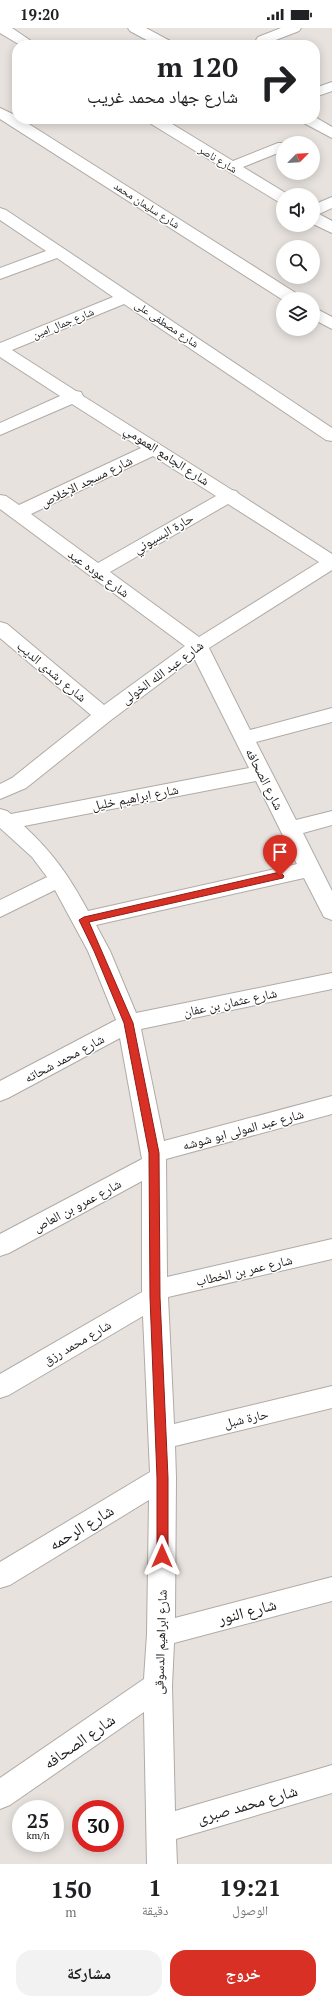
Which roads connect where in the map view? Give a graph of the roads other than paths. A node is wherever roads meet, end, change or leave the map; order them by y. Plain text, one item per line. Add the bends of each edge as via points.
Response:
1 (2, 28) edge
2 (135, 28) edge
3 (294, 28) edge
4 (22, 40) edge
5 (158, 40) edge
6 (263, 40) dead end
7 (332, 86) edge
8 (320, 91) edge
9 (0, 112) edge
10 (12, 120) edge
11 (19, 124) edge
12 (161, 124) edge
13 (316, 124) edge
14 (332, 133) edge
15 (276, 149) edge
16 (232, 167) junction
17 (276, 194) edge
18 (332, 202) edge
19 (320, 208) edge
20 (0, 212) edge
21 (320, 221) edge
22 (332, 228) edge
23 (59, 252) junction
24 (0, 274) edge
25 (282, 292) edge
26 (127, 297) junction
27 (320, 316) edge
28 (332, 324) edge
29 (0, 349) edge
30 (75, 396) junction
31 (0, 430) edge
32 (332, 436) edge
33 (155, 448) junction
34 (230, 495) junction
35 (0, 500) edge
36 (18, 513) junction
37 (332, 562) edge
38 (96, 572) junction
39 (0, 628) edge
40 (198, 646) junction
41 (104, 715) junction
42 (332, 715) edge
43 (244, 738) junction
44 (261, 773) junction
45 (0, 792) edge
46 (332, 818) edge
47 (4, 819) edge
48 (291, 829) junction
49 (310, 869) junction
50 (60, 879) junction
51 (0, 908) edge
52 (332, 912) edge
53 (84, 920) junction
54 (332, 981) edge
55 (129, 1023) junction
56 (3, 1087) edge
57 (332, 1105) edge
58 (154, 1158) junction
59 (0, 1246) edge
60 (332, 1249) edge
61 (155, 1294) junction
62 (0, 1388) edge
63 (332, 1397) edge
64 (160, 1438) junction
65 (163, 1478) junction
66 (0, 1576) edge
67 (332, 1589) edge
68 (162, 1634) junction
69 (158, 1686) junction
70 (332, 1779) edge
71 (0, 1795) edge
72 (162, 1829) junction
73 (162, 1864) edge

1 - 4 street
2 - 5 street
3 - 6 street
7 - 8 street
9 - 10 street, شارع سليمان محمد
11 - 25 street, شارع سليمان محمد
12 - 16 street, شارع ناصر
13 - 14 street
15 - 16 street
16 - 17 street, شارع ناصر
18 - 19 street
20 - 23 street, شارع مصطفى على
21 - 22 street
23 - 24 street
23 - 26 street, شارع مصطفى على
26 - 29 street, شارع جمال امين
26 - 32 street, شارع مصطفى على
27 - 28 street
29 - 30 street, شارع الجامع العمومي
30 - 31 street
30 - 33 street, شارع الجامع العمومي
33 - 34 street, شارع الجامع العمومي
33 - 36 street, شارع مسجد الإخلاص
34 - 37 street, شارع الجامع العمومي
34 - 38 street, حارة البسيوني
35 - 36 street, شارع عوده عيد
36 - 38 street, شارع عوده عيد
37 - 40 street, شارع عبد الله الخولى
38 - 40 street, شارع عوده عيد
39 - 41 street, شارع رشدى الديب
40 - 41 street, شارع عبد الله الخولى
40 - 43 street, شارع الصحافه
41 - 45 street, شارع عبد الله الخولى via 19,783
42 - 43 street
43 - 44 street, شارع الصحافه
44 - 47 street, شارع ابراهيم خليل
44 - 48 street, شارع الصحافه
46 - 48 street
47 - 50 street, شارع ابراهيم الدسوقى via 39,852
48 - 49 street, شارع الصحافه
49 - 52 street, شارع الصحافه
49 - 53 street
50 - 51 street
50 - 53 street, شارع ابراهيم الدسوقى
53 - 55 street, شارع ابراهيم الدسوقى
54 - 55 street, شارع عثمان بن عفان
55 - 56 street, شارع محمد شحاته
55 - 58 street, شارع ابراهيم الدسوقى
57 - 58 street, شارع عبد المولى ابو شوشه
58 - 59 street, شارع عمرو بن العاص
58 - 61 street, شارع ابراهيم الدسوقى
60 - 61 street, شارع عمر بن الخطاب
61 - 62 street, شارع محمد رزق
61 - 64 street, شارع ابراهيم الدسوقى
63 - 64 street, حارة شبل
64 - 65 street, شارع ابراهيم الدسوقى
65 - 66 street, شارع الرحمه
65 - 68 street, شارع ابراهيم الدسوقى
67 - 68 street, شارع النور
68 - 69 street, شارع ابراهيم الدسوقى
69 - 71 street, شارع الصحافه
69 - 72 street, شارع ابراهيم الدسوقى
70 - 72 street, شارع محمد صبرى
72 - 73 street, شارع ابراهيم الدسوقى

